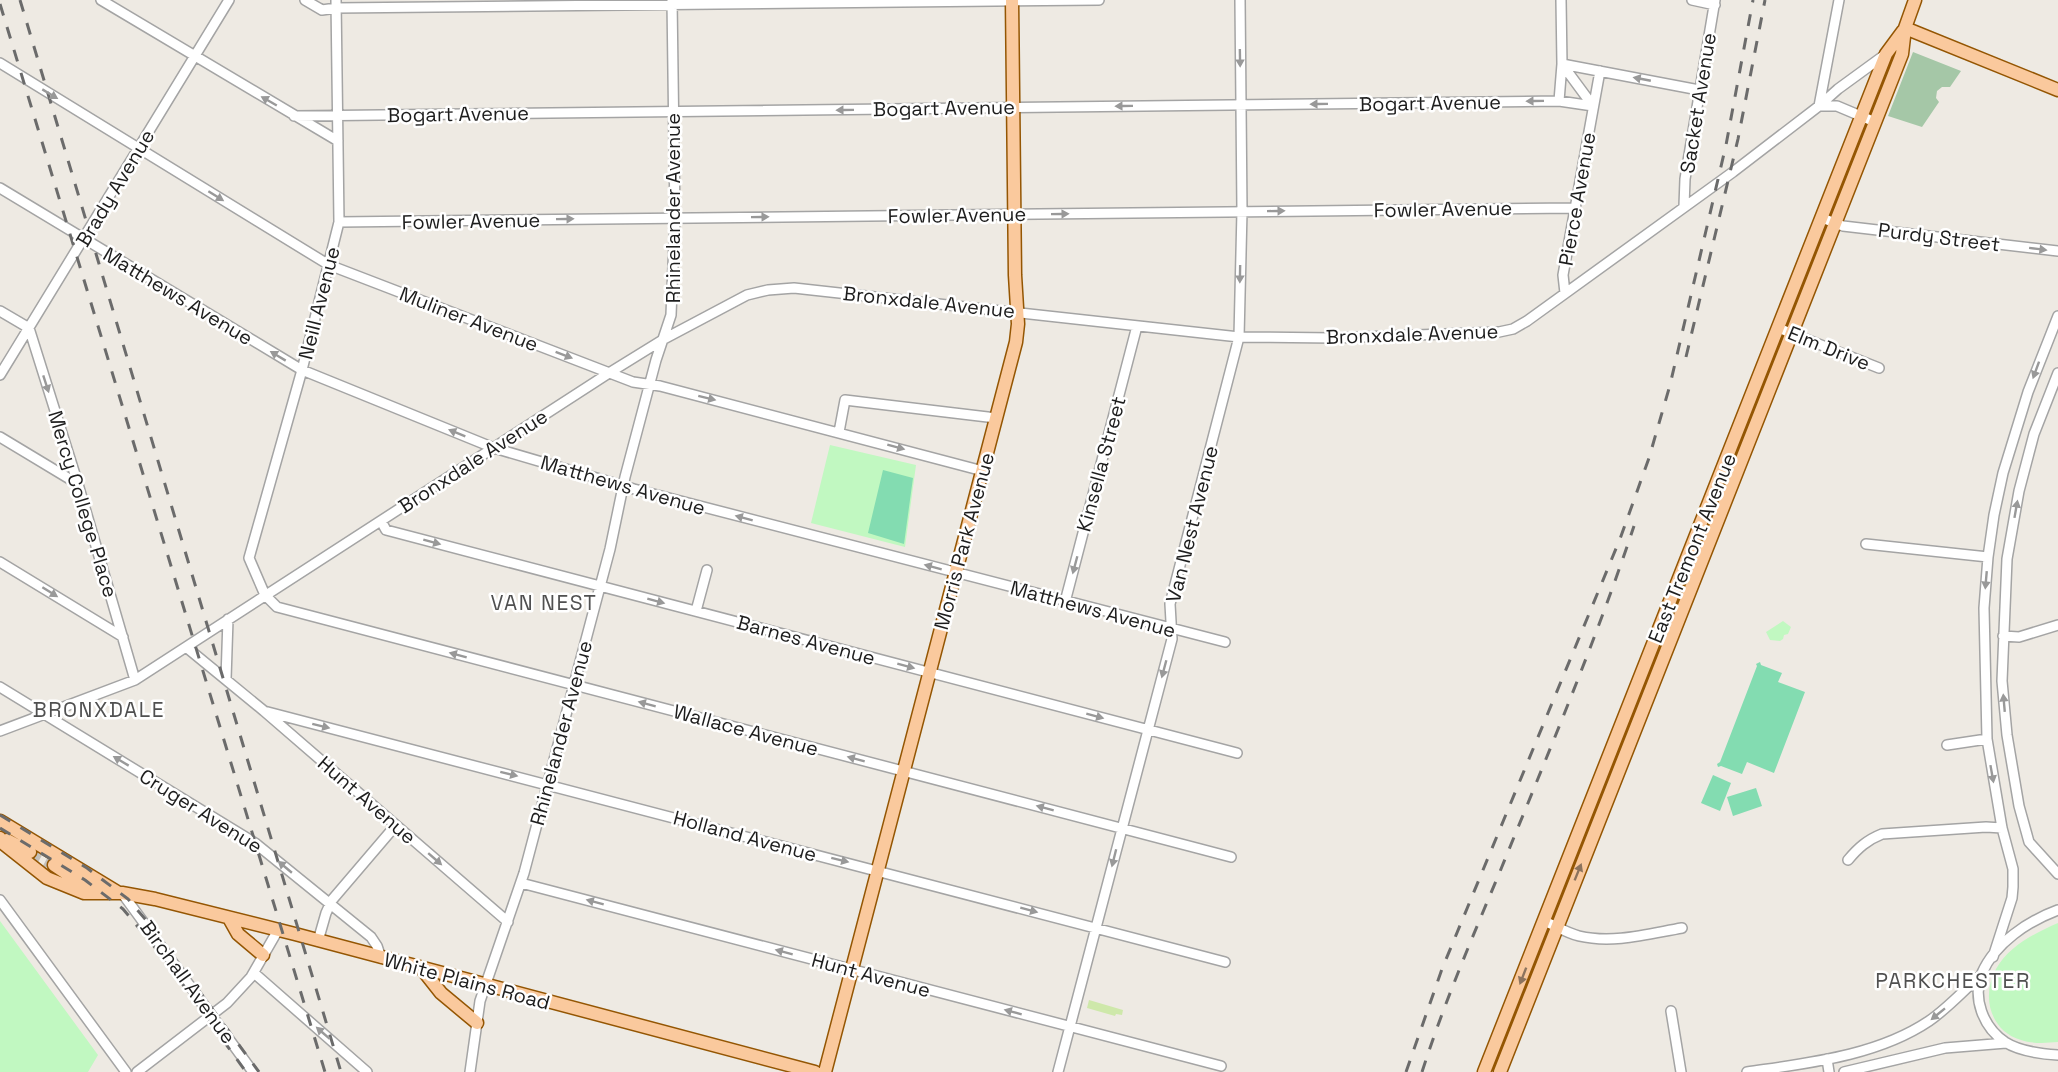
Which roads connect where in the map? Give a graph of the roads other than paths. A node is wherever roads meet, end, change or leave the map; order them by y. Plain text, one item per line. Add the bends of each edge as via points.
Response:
1 (101, 0) edge
2 (229, 0) edge
3 (305, 0) edge
4 (1099, 0) edge
5 (1240, 0) edge
6 (1561, 0) edge
7 (1692, 0) edge
8 (1839, 0) edge
9 (1916, 0) edge
10 (1012, 1) edge
11 (1715, 2) edge
12 (672, 3) edge
13 (336, 4) edge
14 (1905, 28) junction
15 (1887, 54) junction
16 (194, 57) junction
17 (0, 63) edge
18 (1562, 64) junction
19 (1600, 71) junction
20 (1699, 90) junction
21 (2058, 90) edge
22 (1559, 101) junction
23 (1241, 105) junction
24 (1593, 105) junction
25 (1819, 106) junction
26 (1014, 107) junction
27 (673, 112) junction
28 (294, 116) junction
29 (338, 116) junction
30 (1862, 117) junction
31 (1875, 122) junction
32 (338, 141) junction
33 (139, 148) junction
34 (0, 188) edge
35 (1684, 206) junction
36 (1575, 208) junction
37 (1242, 211) junction
38 (1015, 214) junction
39 (675, 218) junction
40 (1822, 218) junction
41 (339, 222) junction
42 (1834, 223) junction
43 (83, 239) junction
44 (2058, 251) edge
45 (329, 266) junction
46 (1565, 293) junction
47 (0, 311) edge
48 (1017, 312) junction
49 (2058, 316) edge
50 (1137, 326) junction
51 (29, 328) junction
52 (1779, 328) junction
53 (1791, 333) junction
54 (1239, 337) junction
55 (664, 339) junction
56 (1878, 368) dead end
57 (302, 370) junction
58 (609, 373) junction
59 (2058, 373) edge
60 (0, 375) edge
61 (650, 385) junction
62 (996, 418) junction
63 (839, 432) junction
64 (2016, 432) junction
65 (1744, 434) junction
66 (0, 437) edge
67 (2033, 438) junction
68 (494, 448) junction
69 (983, 471) junction
70 (78, 484) junction
71 (623, 486) junction
72 (381, 521) junction
73 (1866, 544) dead end
74 (1688, 556) junction
75 (1988, 557) junction
76 (1700, 561) junction
77 (0, 562) edge
78 (707, 570) dead end
79 (956, 573) junction
80 (600, 586) junction
81 (265, 595) junction
82 (1065, 602) junction
83 (696, 611) junction
84 (228, 619) junction
85 (2058, 626) edge
86 (1172, 630) junction
87 (2003, 636) junction
88 (123, 637) junction
89 (1225, 642) dead end
90 (186, 647) junction
91 (1652, 647) junction
92 (1665, 652) junction
93 (930, 673) junction
94 (226, 679) junction
95 (135, 680) junction
96 (2002, 683) junction
97 (1985, 684) junction
98 (574, 685) junction
99 (0, 687) edge
100 (1636, 707) junction
101 (264, 711) junction
102 (45, 715) junction
103 (1148, 730) junction
104 (0, 731) edge
105 (1986, 739) junction
106 (1947, 745) dead end
107 (1237, 753) dead end
108 (904, 771) junction
109 (548, 784) junction
110 (1, 823) edge
111 (396, 825) junction
112 (2002, 828) junction
113 (1122, 829) junction
114 (0, 838) edge
115 (30, 852) tunnel mouth
116 (1231, 858) dead end
117 (1848, 860) dead end
118 (54, 865) tunnel mouth
119 (878, 870) junction
120 (2058, 874) edge
121 (521, 883) junction
122 (116, 893) junction
123 (0, 900) edge
124 (330, 904) junction
125 (2058, 910) edge
126 (229, 918) junction
127 (508, 922) junction
128 (1550, 924) junction
129 (1096, 928) junction
130 (1682, 928) dead end
131 (278, 930) junction
132 (318, 940) junction
133 (263, 955) junction
134 (1993, 957) junction
135 (381, 958) junction
136 (1225, 962) dead end
137 (422, 969) junction
138 (852, 970) junction
139 (254, 973) junction
140 (1981, 975) junction
141 (485, 985) junction
142 (1671, 1011) dead end
143 (212, 1016) junction
144 (477, 1023) junction
145 (1070, 1027) junction
146 (2006, 1043) junction
147 (2058, 1056) edge
148 (1827, 1059) junction
149 (1221, 1066) dead end
150 (126, 1072) edge
151 (138, 1072) edge
152 (253, 1072) edge
153 (367, 1072) edge
154 (470, 1072) edge
155 (815, 1072) edge
156 (825, 1072) edge
157 (1058, 1072) edge
158 (1484, 1072) edge
159 (1500, 1072) edge
160 (1682, 1072) edge
161 (1747, 1072) edge
162 (1830, 1072) edge
163 (1844, 1072) edge

1 - 16 street
2 - 16 street, Brady Avenue
3 - 13 street via 322,10
4 - 10 street
5 -> 23 street, Van Nest Avenue
6 - 18 street
7 - 11 street
8 - 25 street
9 - 14 main road, East Tremont Avenue
10 - 12 street
10 - 26 main road, Morris Park Avenue
11 - 20 street, Sacket Avenue
12 - 13 street
12 - 27 street, Rhinelander Avenue
13 - 29 street, Neill Avenue
14 - 15 main road, East Tremont Avenue
14 - 21 main road
14 - 31 main road, East Tremont Avenue via 1902,54
15 - 25 street, Bronxdale Avenue
15 - 30 main road, East Tremont Avenue
28 -> 16 street
16 - 33 street, Brady Avenue
17 -> 33 street, Muliner Avenue
18 - 19 street
18 - 22 street
18 - 24 street, Pierce Avenue
20 -> 19 street
19 - 24 street, Pierce Avenue
20 - 35 street, Sacket Avenue
22 -> 23 street, Bogart Avenue
22 - 24 street, Bogart Avenue
23 -> 26 street, Bogart Avenue
23 - 37 street, Van Nest Avenue
24 - 36 street, Pierce Avenue
25 - 30 street via 1837,106
25 - 35 street, Bronxdale Avenue
26 -> 27 street, Bogart Avenue
26 - 38 main road, Morris Park Avenue
27 - 29 street, Bogart Avenue
27 - 39 street, Rhinelander Avenue
28 - 29 street, Bogart Avenue
28 - 32 street
29 - 32 street, Neill Avenue
30 - 31 street
30 - 40 main road, East Tremont Avenue
31 - 42 main road, East Tremont Avenue
32 - 41 street, Neill Avenue
33 - 43 street, Brady Avenue
33 -> 45 street, Muliner Avenue
34 - 43 street, Matthews Avenue
35 - 46 street, Bronxdale Avenue
37 -> 36 street, Fowler Avenue
36 - 46 street, Pierce Avenue via 1563,275
38 -> 37 street, Fowler Avenue
37 -> 54 street, Van Nest Avenue
39 -> 38 street, Fowler Avenue
38 - 48 main road, Morris Park Avenue
41 -> 39 street, Fowler Avenue
39 - 55 street, Rhinelander Avenue via 673,305
40 - 42 street, Purdy Street
40 - 52 main road, East Tremont Avenue
41 - 45 street, Neill Avenue
42 -> 44 street, Purdy Street
42 - 53 main road, East Tremont Avenue
43 - 51 street, Brady Avenue
57 -> 43 street, Matthews Avenue
45 - 57 street, Neill Avenue
45 -> 58 street, Muliner Avenue
46 - 54 street, Bronxdale Avenue via 1520,325 1499,332
47 - 51 street
48 - 50 street, Bronxdale Avenue
48 - 55 street, Bronxdale Avenue via 794,288 747,295
48 - 62 main road, Morris Park Avenue via 1016,342
49 -> 64 street
50 - 54 street, Bronxdale Avenue
50 -> 82 street, Kinsella Street
51 - 60 street, Brady Avenue
51 -> 70 street, Mercy College Place
52 - 53 street, Elm Drive
52 - 65 main road, East Tremont Avenue
53 - 56 street, Elm Drive
53 - 65 main road, East Tremont Avenue
54 - 86 street, Van Nest Avenue via 1170,604
55 - 58 street, Bronxdale Avenue
55 - 61 street, Rhinelander Avenue
68 -> 57 street, Matthews Avenue
57 - 81 street, Neill Avenue via 249,558
58 - 61 street, Muliner Avenue
58 - 68 street, Bronxdale Avenue
59 - 67 street
61 -> 63 street, Muliner Avenue
61 - 71 street, Rhinelander Avenue
62 - 63 street via 845,400
62 - 69 main road, Morris Park Avenue
63 -> 69 street, Muliner Avenue
64 - 67 street
64 - 75 street via 2003,473
65 - 74 main road, East Tremont Avenue
65 - 76 main road, East Tremont Avenue
66 - 70 street
87 -> 67 street via 2007,559
68 - 71 street, Matthews Avenue
68 - 72 street, Bronxdale Avenue
69 - 79 main road, Morris Park Avenue
70 - 88 street, Mercy College Place
79 -> 71 street, Matthews Avenue
71 - 80 street, Rhinelander Avenue
72 -> 80 street, Barnes Avenue via 386,530
72 - 81 street, Bronxdale Avenue
73 - 75 street
74 - 76 main road
74 - 91 main road, East Tremont Avenue
75 -> 97 street
76 - 92 main road, East Tremont Avenue
77 -> 88 street
78 - 83 street
79 - 82 street, Matthews Avenue
79 - 93 main road, Morris Park Avenue
80 -> 83 street, Barnes Avenue
80 - 98 street, Rhinelander Avenue
81 - 84 street, Bronxdale Avenue
98 -> 81 street, Wallace Avenue via 277,607
82 - 86 street, Matthews Avenue
83 -> 93 street, Barnes Avenue
84 - 90 street, Bronxdale Avenue
84 - 94 street
85 - 87 street
86 - 89 street, Matthews Avenue
86 -> 103 street, Van Nest Avenue
87 - 96 street
88 - 95 street, Mercy College Place
90 - 94 street, Hunt Avenue
90 - 95 street, Bronxdale Avenue
91 - 92 main road
91 - 100 main road, East Tremont Avenue
92 - 100 main road, East Tremont Avenue
93 -> 103 street, Barnes Avenue
93 - 108 main road, Morris Park Avenue
94 - 101 street, Hunt Avenue
95 - 102 street, Bronxdale Avenue
96 - 97 street
120 -> 96 street via 2029,842 2008,742
97 - 105 street
108 -> 98 street, Wallace Avenue
98 - 109 street, Rhinelander Avenue
99 - 102 street, Cruger Avenue
100 - 128 main road, East Tremont Avenue
101 -> 109 street, Holland Avenue
101 - 111 street, Hunt Avenue
102 - 104 street, Bronxdale Avenue
124 -> 102 street, Cruger Avenue via 255,843
103 - 107 street, Barnes Avenue
103 - 113 street, Van Nest Avenue
105 - 106 street
105 -> 112 street
113 -> 108 street, Wallace Avenue
108 - 119 main road, Morris Park Avenue
109 -> 119 street, Holland Avenue
109 - 121 street, Rhinelander Avenue
110 - 122 main road, White Plains Road
111 - 124 street
111 -> 127 street, Hunt Avenue
112 - 117 street via 1882,834 1856,849
112 - 134 street via 2013,887
113 - 116 street, Wallace Avenue
113 -> 129 street, Van Nest Avenue
114 - 115 main road, White Plains Road
114 - 122 main road, White Plains Road via 47,878 84,893
118 - 122 main road, White Plains Road via 78,881
119 -> 129 street, Holland Avenue
119 - 138 main road, Morris Park Avenue
121 - 127 street, Rhinelander Avenue
138 -> 121 street, Hunt Avenue
122 - 126 main road, White Plains Road
122 - 143 street, Birchall Avenue
123 - 150 street
124 - 132 street
124 - 135 street, Cruger Avenue via 374,940
125 - 134 street via 2019,929
126 - 131 main road, White Plains Road
126 - 133 main road via 238,934
127 - 141 street, Rhinelander Avenue
128 - 130 street via 1576,935 1605,939
128 -> 158 main road, East Tremont Avenue
128 - 159 main road, East Tremont Avenue
129 - 136 street, Holland Avenue
129 - 145 street, Van Nest Avenue
131 - 132 main road, White Plains Road
131 - 133 street
132 - 135 main road, White Plains Road
133 - 139 street
134 - 140 street
135 - 137 main road, White Plains Road
137 - 141 main road, White Plains Road
137 - 144 main road via 441,993
145 -> 138 street, Hunt Avenue
138 - 156 main road, Morris Park Avenue
139 - 143 street
153 -> 139 street
140 - 146 street via 1980,1010 1993,1032
140 -> 148 street via 1933,1018 1904,1035
141 - 144 street, Rhinelander Avenue
141 - 155 main road, White Plains Road
142 - 160 street
143 - 151 street
143 - 152 street, Birchall Avenue
144 - 154 street, Rhinelander Avenue
145 - 149 street, Hunt Avenue
145 - 157 street, Van Nest Avenue
146 - 147 street
146 - 163 street via 1945,1048
148 - 161 street
148 - 162 street

